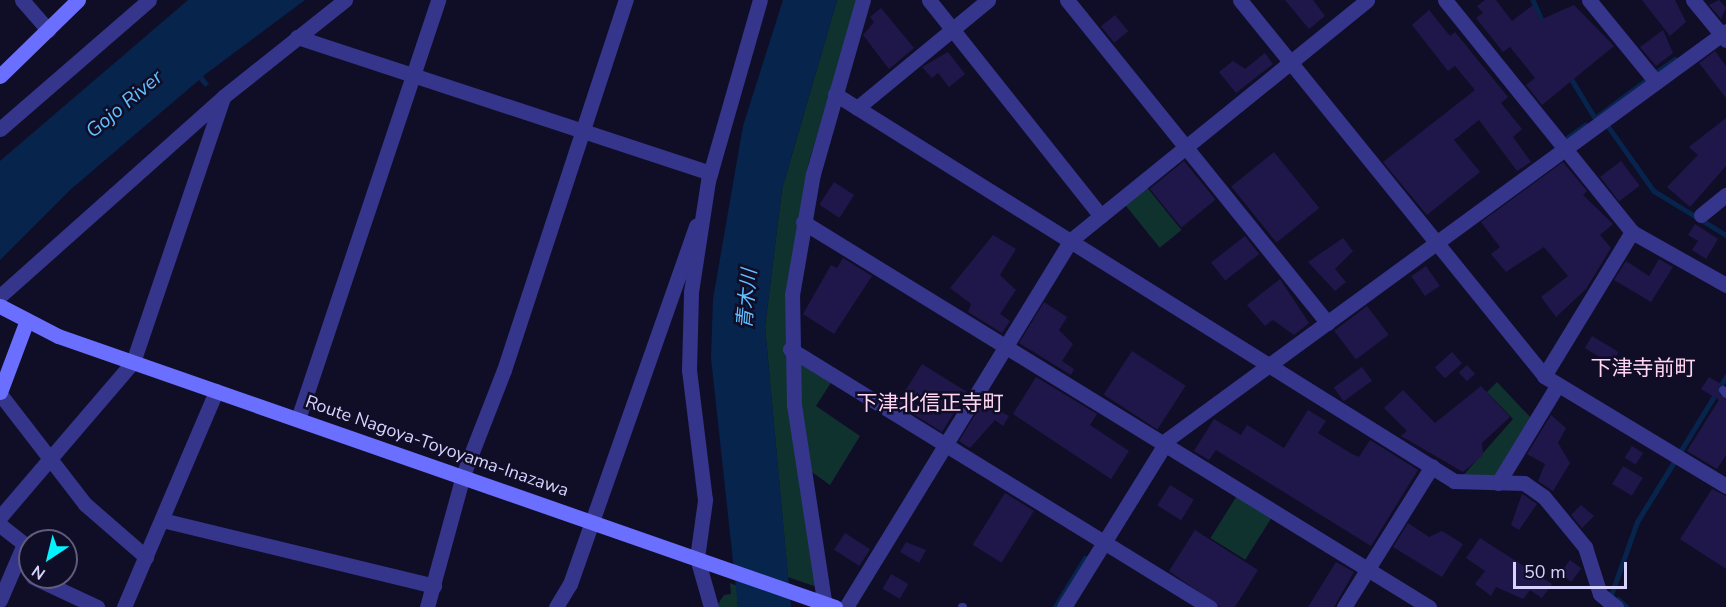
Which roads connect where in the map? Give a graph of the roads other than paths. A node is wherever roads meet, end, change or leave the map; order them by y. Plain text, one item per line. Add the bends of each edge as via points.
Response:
1 (22, 0) edge
2 (78, 0) edge
3 (148, 0) edge
4 (345, 0) edge
5 (438, 0) edge
6 (626, 0) edge
7 (760, 0) edge
8 (863, 0) edge
9 (929, 0) edge
10 (988, 0) edge
11 (1066, 0) edge
12 (1240, 0) edge
13 (1367, 0) edge
14 (1445, 0) edge
15 (1589, 0) edge
16 (1693, 0) edge
17 (952, 29) junction
18 (48, 30) junction
19 (1724, 35) edge
20 (297, 37) junction
21 (1290, 62) junction
22 (0, 76) edge
23 (410, 76) junction
24 (1656, 82) junction
25 (835, 94) junction
26 (223, 97) junction
27 (857, 108) junction
28 (0, 129) edge
29 (582, 131) junction
30 (1186, 147) junction
31 (1564, 148) junction
32 (710, 173) junction
33 (1726, 195) edge
34 (1701, 215) dead end
35 (1101, 216) junction
36 (702, 219) junction
37 (803, 222) junction
38 (1632, 232) junction
39 (1071, 240) junction
40 (1438, 243) junction
41 (1726, 285) edge
42 (0, 296) edge
43 (0, 306) edge
44 (26, 323) junction
45 (1328, 323) junction
46 (1005, 345) junction
47 (790, 349) junction
48 (133, 362) junction
49 (1272, 364) junction
50 (1544, 376) junction
51 (1557, 386) junction
52 (216, 391) junction
53 (0, 393) edge
54 (298, 418) junction
55 (943, 443) junction
56 (1164, 444) junction
57 (49, 457) junction
58 (1432, 466) junction
59 (463, 475) junction
60 (1498, 483) junction
61 (1726, 486) edge
62 (0, 517) edge
63 (162, 520) junction
64 (592, 521) junction
65 (0, 525) edge
66 (1105, 541) junction
67 (146, 557) junction
68 (703, 560) junction
69 (15, 565) junction
70 (18, 567) edge
71 (1368, 569) junction
72 (434, 586) junction
73 (59, 589) edge
74 (0, 600) edge
75 (826, 605) edge
76 (97, 607) edge
77 (124, 607) edge
78 (427, 607) edge
79 (556, 607) edge
80 (711, 607) edge
81 (846, 607) edge
82 (1064, 607) edge
83 (1210, 607) edge
84 (1344, 607) edge
85 (1430, 607) edge
86 (1617, 607) edge

1 - 18 street
2 - 18 main road
3 - 28 street
4 - 20 street
5 - 23 street
6 - 29 street
7 - 32 street
8 - 25 street
9 - 17 street
10 - 17 street
11 - 30 street
12 - 21 street
13 - 21 street
14 - 31 street
15 - 24 street
16 - 19 street
17 - 27 street
17 - 35 street
18 - 22 main road
19 - 24 street
20 - 23 street
20 - 26 street
21 - 30 street
21 - 40 street
23 - 29 street
23 - 54 street
24 - 31 street
25 - 27 street
25 - 37 street
26 - 42 street
26 - 48 street
27 - 39 street
29 - 32 street
29 - 59 street
30 - 35 street
30 - 45 street
31 - 38 street
31 - 40 street
32 - 36 street
33 - 34 street
35 - 39 street
36 - 64 street via 693,228
36 - 68 street via 691,292 689,370 705,500
37 - 46 street
37 - 47 street
38 - 41 street
38 - 50 street
39 - 46 street
39 - 49 street
40 - 45 street
40 - 50 street
43 - 44 main road, Route Nagoya-Toyoyama-Inazawa
44 - 48 main road, Route Nagoya-Toyoyama-Inazawa
44 - 53 main road
45 - 49 street
46 - 55 street
46 - 56 street
47 - 55 street
47 - 75 street via 810,536
48 - 52 main road, Route Nagoya-Toyoyama-Inazawa
48 - 57 street
49 - 56 street
49 - 58 street
50 - 51 street
51 - 60 street
51 - 61 street
52 - 54 main road, Route Nagoya-Toyoyama-Inazawa
52 - 63 street
53 - 57 street
54 - 59 main road, Route Nagoya-Toyoyama-Inazawa
55 - 66 street
55 - 81 street
56 - 66 street
56 - 71 street
57 - 62 street
57 - 67 street via 85,504
58 - 60 street via 1464,483
58 - 71 street
59 - 64 main road, Route Nagoya-Toyoyama-Inazawa
59 - 72 street
60 - 86 street via 1524,483 1544,497 1584,547 1600,594
63 - 67 street
63 - 72 street
64 - 68 main road, Route Nagoya-Toyoyama-Inazawa
64 - 79 street
65 - 69 street via 24,544
66 - 82 street
66 - 83 street
67 - 77 street
68 - 75 main road, Route Nagoya-Toyoyama-Inazawa
68 - 80 street
69 - 70 street
69 - 74 street
71 - 84 street
71 - 85 street
72 - 78 street
73 - 76 street

